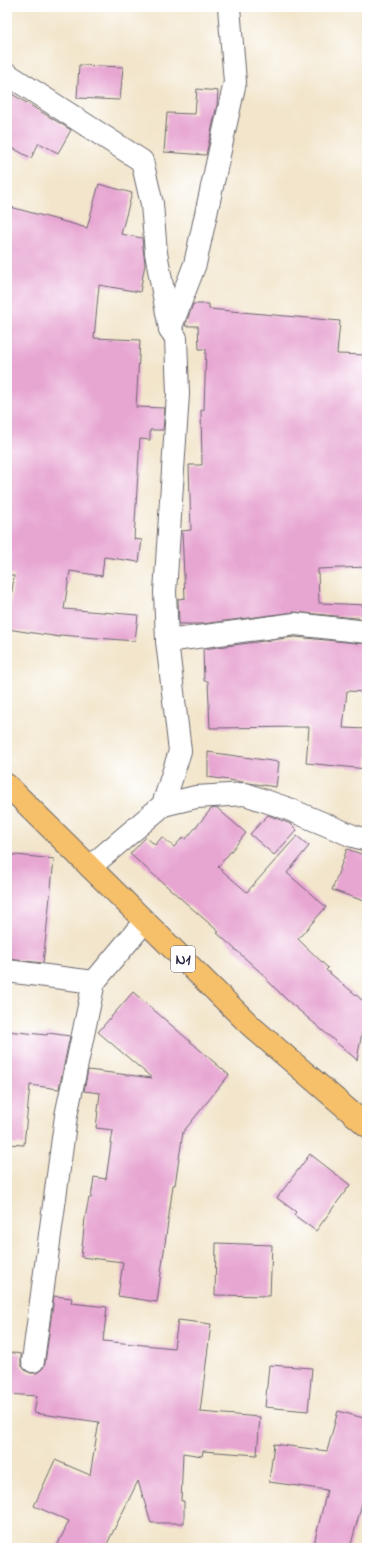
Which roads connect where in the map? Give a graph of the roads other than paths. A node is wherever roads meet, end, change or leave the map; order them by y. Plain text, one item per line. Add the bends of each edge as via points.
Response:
1 (229, 7) edge
2 (7, 74) edge
3 (170, 329) junction
4 (367, 632) edge
5 (167, 641) junction
6 (7, 785) edge
7 (163, 805) junction
8 (367, 840) edge
9 (90, 867) junction
10 (145, 921) junction
11 (7, 971) edge
12 (94, 982) junction
13 (367, 1126) edge
14 (32, 1361) dead end

1 - 3 street via 235,82 195,264
2 - 3 street via 142,161 152,204 156,253
3 - 5 street via 176,338 178,394 165,592
4 - 5 street via 295,624
5 - 7 street via 180,751
6 - 9 highway, N1
7 - 8 street via 196,797 245,794
7 - 9 street
9 - 10 highway, N1
10 - 12 street
10 - 13 highway, N1 via 252,1027
11 - 12 street
12 - 14 street via 66,1116

